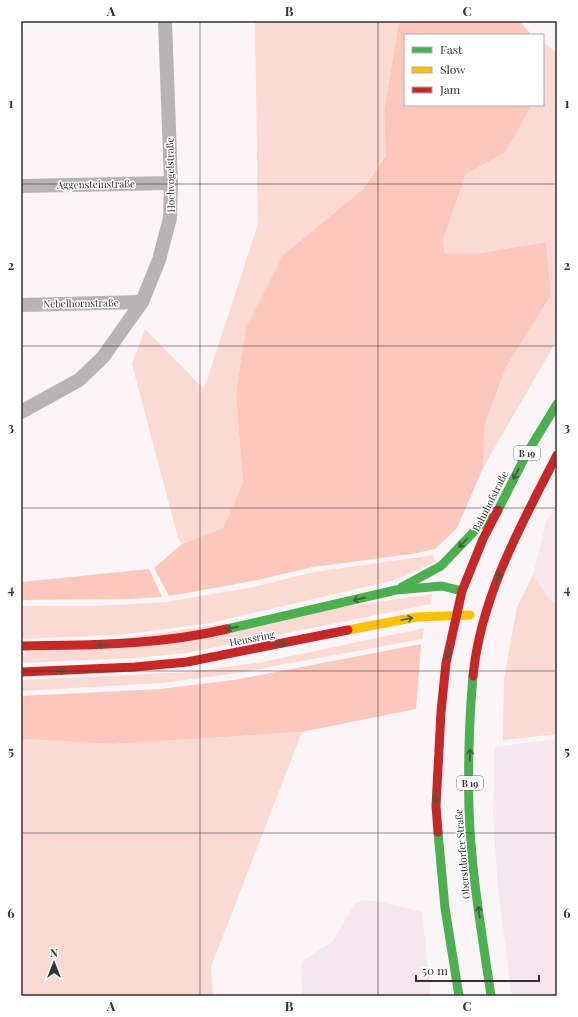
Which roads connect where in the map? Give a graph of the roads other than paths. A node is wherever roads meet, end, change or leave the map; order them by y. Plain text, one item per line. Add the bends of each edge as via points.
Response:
1 (165, 21) edge
2 (171, 183) junction
3 (21, 186) edge
4 (142, 302) junction
5 (21, 305) edge
6 (557, 404) edge
7 (21, 412) edge
8 (557, 455) edge
9 (500, 504) junction
10 (396, 590) junction
11 (462, 591) junction
12 (456, 615) junction
13 (485, 615) junction
14 (21, 646) edge
15 (21, 672) edge
16 (459, 996) edge
17 (491, 996) edge

1 - 2 street, Hochvogelstraße
2 - 3 street, Aggensteinstraße
2 - 4 street, Hochvogelstraße via 170,218 159,260
4 - 5 street, Nebelhornstraße
4 - 7 street, Hochvogelstraße via 103,357 80,380
6 -> 9 main road, Bahnhofstraße / B 19
13 -> 8 main road, B 19 via 511,543
9 -> 10 main road via 441,566
9 - 11 main road, Bahnhofstraße / B 19
10 - 11 main road, Heussring via 442,586
10 -> 14 main road, Heussring via 206,634 117,644
11 - 12 main road, Bahnhofstraße / B 19
11 - 13 main road
12 - 13 main road, Heussring
15 -> 12 main road, Heussring via 187,662 402,620 433,615
12 -> 16 main road, B 19 via 446,663 440,712 436,806 445,908
17 -> 13 main road, Oberstdorfer Straße / B 19 via 477,903 469,810 470,711 474,668

